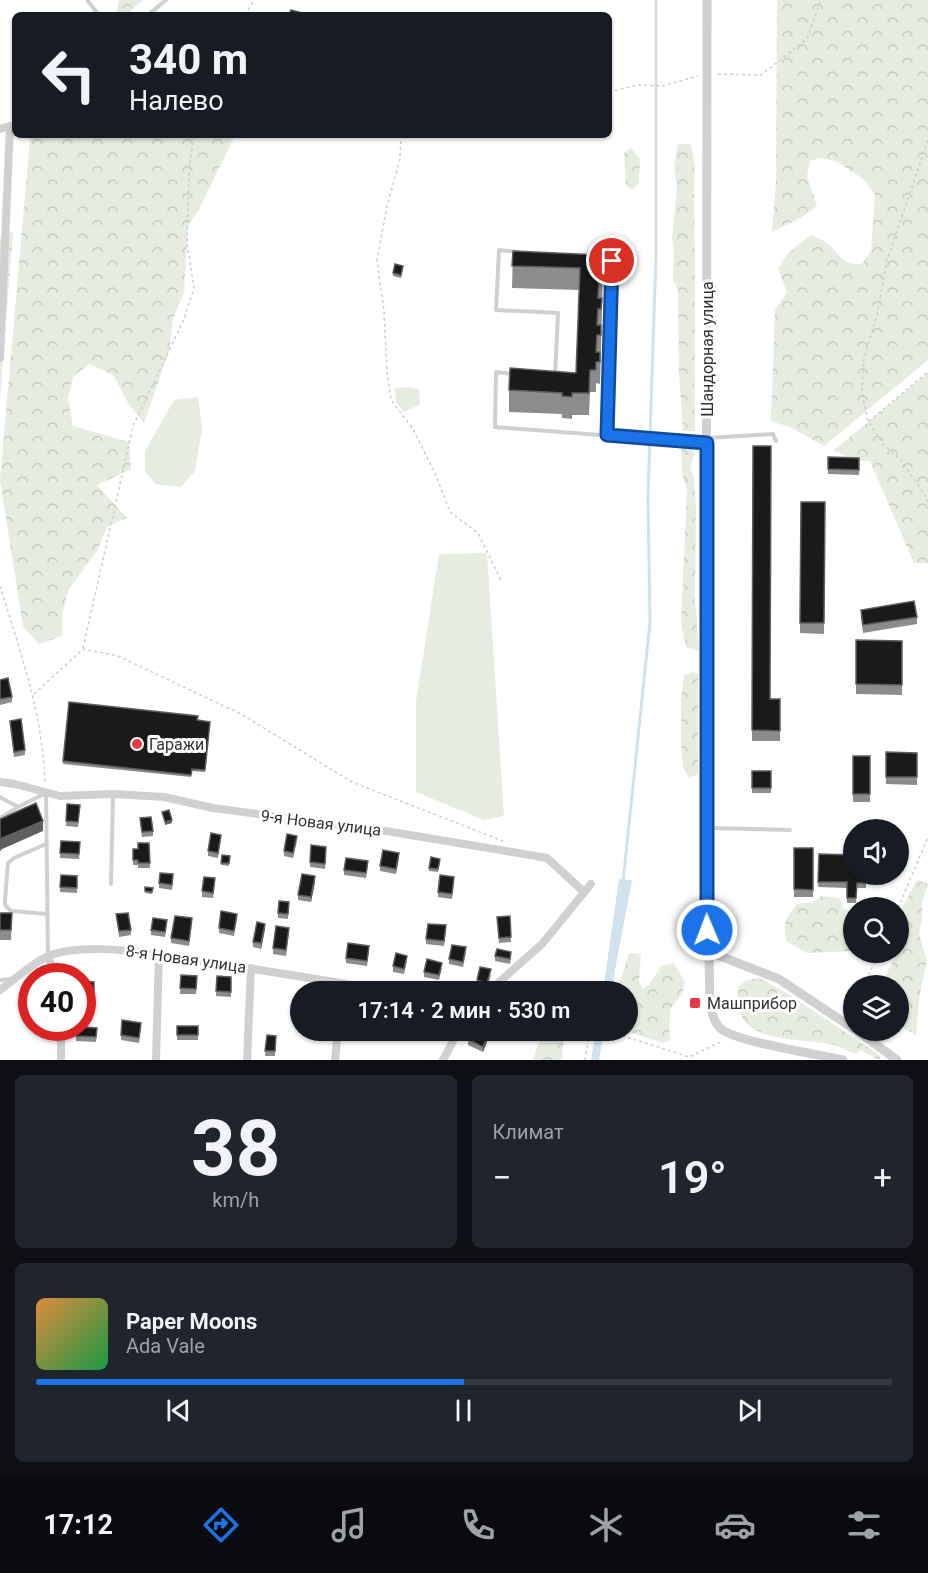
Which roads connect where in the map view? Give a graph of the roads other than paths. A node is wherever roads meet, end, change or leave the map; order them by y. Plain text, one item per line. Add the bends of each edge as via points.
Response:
1 (87, 0) edge
2 (166, 0) edge
3 (707, 0) edge
4 (97, 12) edge
5 (152, 12) edge
6 (12, 131) edge
7 (4, 180) edge
8 (521, 252) edge
9 (589, 259) edge
10 (2, 290) edge
11 (0, 358) edge
12 (520, 374) edge
13 (543, 376) edge
14 (607, 435) junction
15 (707, 441) junction
16 (776, 441) dead end
17 (0, 782) edge
18 (46, 793) junction
19 (113, 794) junction
20 (0, 797) edge
21 (18, 807) junction
22 (0, 818) edge
23 (706, 828) junction
24 (790, 830) dead end
25 (46, 844) junction
26 (111, 884) dead end
27 (591, 884) dead end
28 (584, 892) junction
29 (47, 914) junction
30 (707, 951) junction
31 (159, 954) junction
32 (48, 957) junction
33 (51, 963) edge
34 (251, 968) junction
35 (15, 979) junction
36 (0, 980) edge
37 (313, 981) edge
38 (500, 981) edge
39 (0, 990) edge
40 (843, 1022) edge
41 (61, 1041) edge
42 (337, 1041) edge
43 (453, 1041) edge
44 (870, 1041) edge
45 (61, 1060) edge
46 (156, 1060) edge
47 (247, 1060) edge
48 (335, 1060) edge
49 (443, 1060) edge
50 (843, 1060) edge
51 (897, 1060) edge

1 - 4 lane
2 - 5 lane
3 - 15 street, Шандорная улица
6 - 7 street
7 - 10 street
8 - 13 lane via 499,250 496,310 558,314 555,378
9 - 14 lane via 612,261
10 - 11 street
12 - 14 lane via 496,372 495,427
14 - 15 lane
15 - 16 lane via 773,435
15 - 23 street, Шандорная улица
17 - 18 street, 9-я Новая улица
18 - 19 street, 9-я Новая улица
18 - 21 lane
18 - 25 lane
19 - 26 lane
19 - 28 street, 9-я Новая улица via 164,797 213,808 547,858
20 - 21 lane
21 - 22 lane
23 - 24 lane
23 - 30 street, Шандорная улица
25 - 29 lane
25 - 29 lane via 8,864 4,900 11,911
27 - 28 street
28 - 38 street via 542,944
29 - 32 lane
30 - 40 street via 779,980
30 - 50 street, Шандорная улица via 710,1003 721,1029 758,1042
31 - 32 street, 8-я Новая улица via 81,950
31 - 34 street, 8-я Новая улица
31 - 46 street
32 - 33 street
32 - 35 street, 8-я Новая улица
34 - 37 street, 8-я Новая улица
34 - 47 street
35 - 36 lane
35 - 39 street, 8-я Новая улица
41 - 45 street
42 - 48 street
43 - 49 street
44 - 51 street

